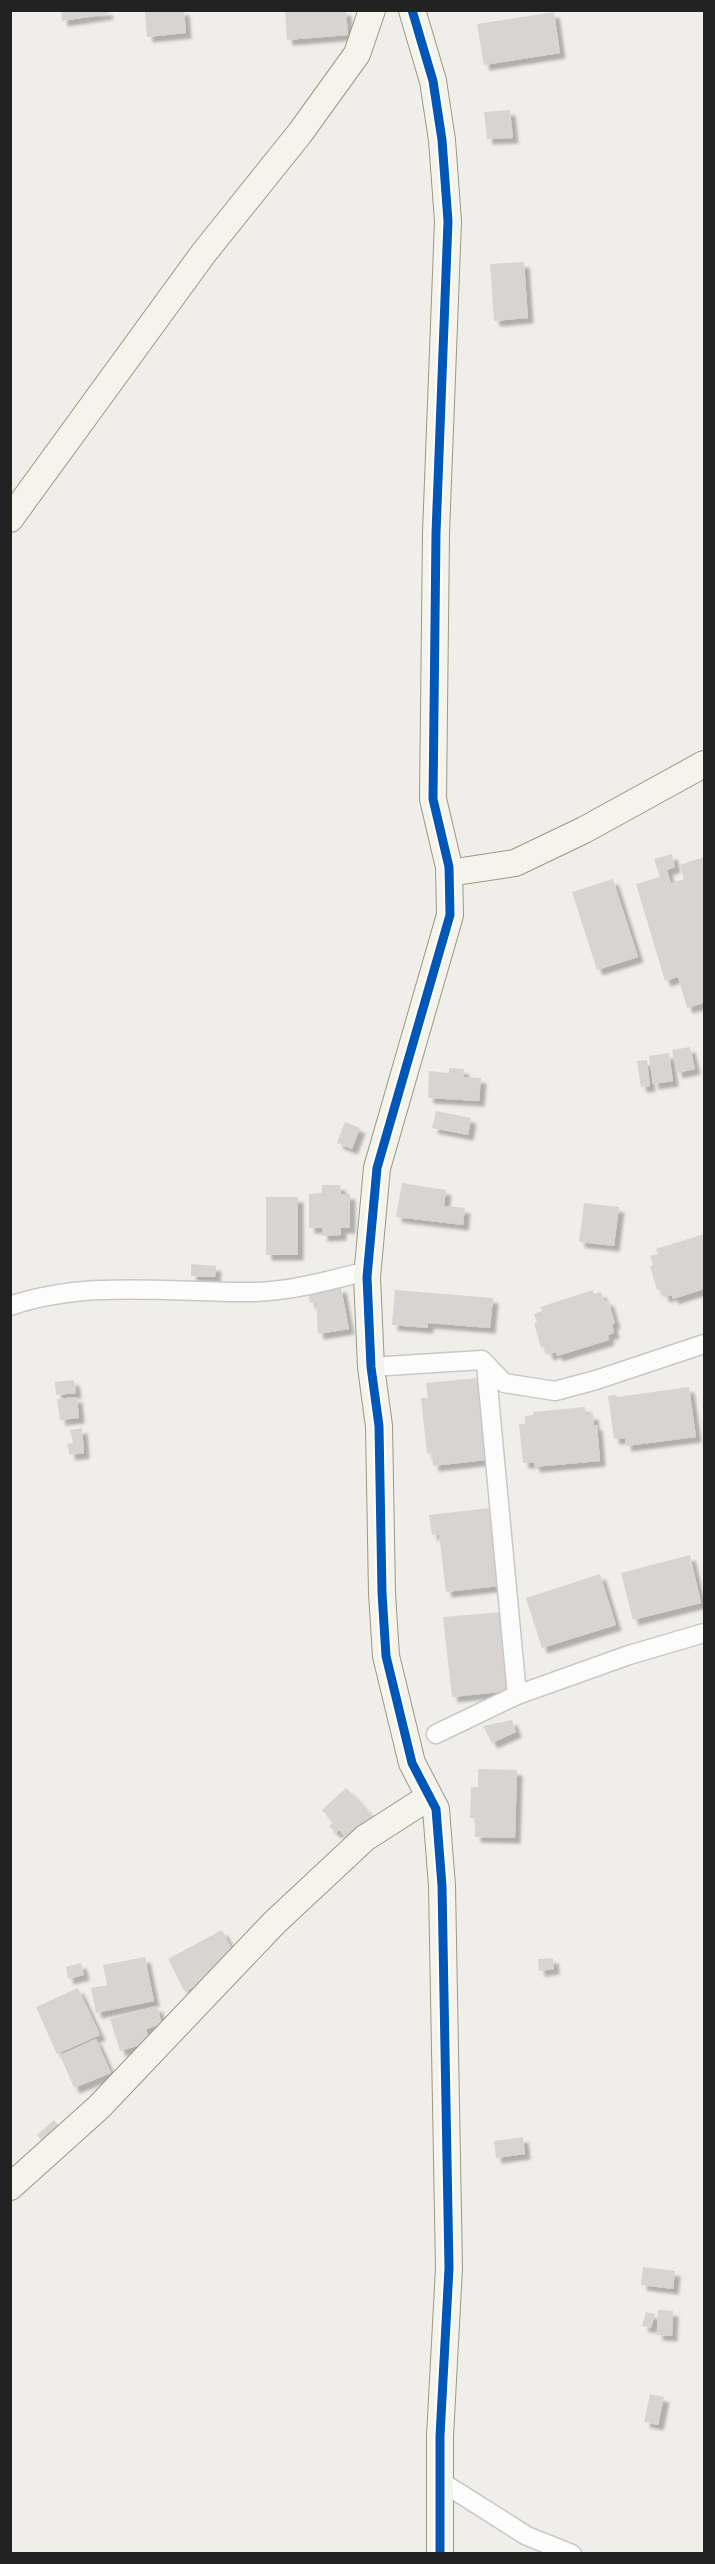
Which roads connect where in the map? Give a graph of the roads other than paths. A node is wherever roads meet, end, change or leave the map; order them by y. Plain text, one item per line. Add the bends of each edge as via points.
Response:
1 (372, 10) edge
2 (412, 10) edge
3 (10, 519) edge
4 (705, 765) edge
5 (449, 873) junction
6 (367, 1271) junction
7 (10, 1306) edge
8 (705, 1344) edge
9 (486, 1365) junction
10 (371, 1367) junction
11 (705, 1633) edge
12 (517, 1695) junction
13 (436, 1734) dead end
14 (429, 1797) junction
15 (10, 2187) edge
16 (440, 2481) junction
17 (440, 2553) edge
18 (572, 2553) edge

1 - 3 street via 357,54 300,133 203,254
2 - 5 street via 433,81 448,220 436,533 433,799
4 - 5 street via 515,862
5 - 6 street via 450,915 377,1168
6 - 7 street via 312,1285 258,1292 127,1289 36,1298
6 - 10 street
8 - 9 street via 555,1391 504,1383
9 - 10 street via 482,1360
9 - 12 street
10 - 14 street via 379,1426 386,1656 412,1763
11 - 12 street
12 - 13 street
14 - 15 street via 365,1838 274,1923 99,2107
14 - 16 street via 436,1809 442,1886 449,2268
16 - 17 street
16 - 18 street via 527,2536

